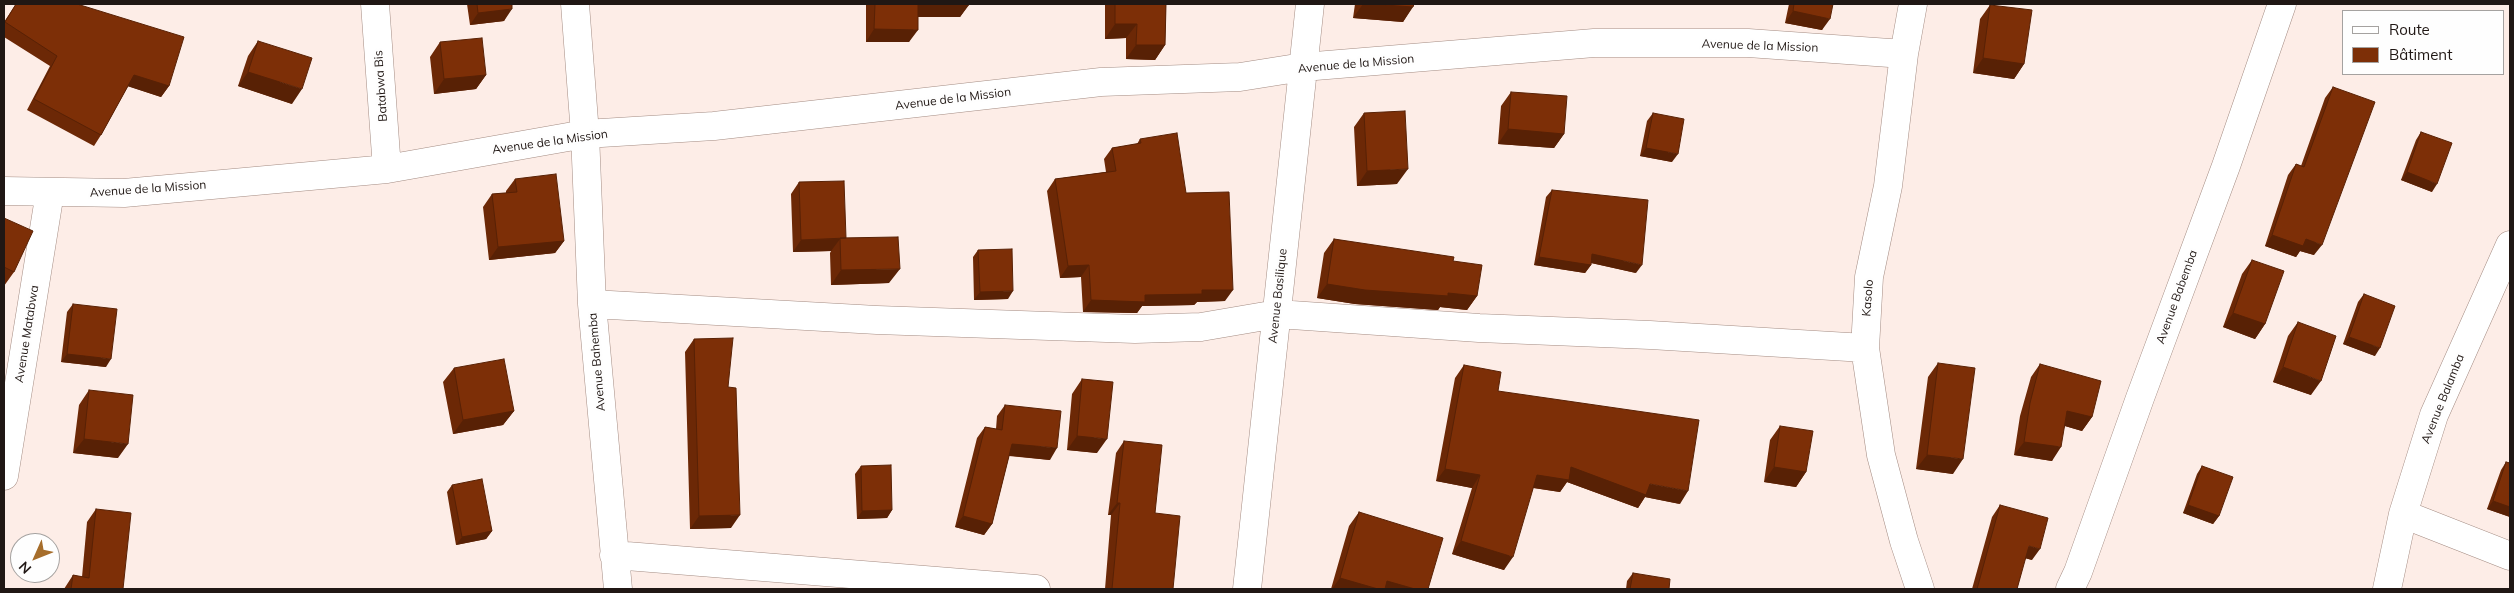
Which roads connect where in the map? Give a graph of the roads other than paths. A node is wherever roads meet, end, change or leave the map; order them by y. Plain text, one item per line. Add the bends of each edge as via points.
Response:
1 (375, 4) edge
2 (576, 4) edge
3 (1310, 4) edge
4 (1913, 4) edge
5 (2282, 4) edge
6 (1904, 54) junction
7 (1303, 67) junction
8 (585, 134) junction
9 (387, 169) junction
10 (4, 191) edge
11 (50, 192) junction
12 (2510, 245) edge
13 (592, 304) junction
14 (1276, 314) junction
15 (1865, 348) junction
16 (4, 476) edge
17 (2402, 514) junction
18 (614, 555) junction
19 (2510, 556) edge
20 (618, 589) edge
21 (1036, 589) edge
22 (1247, 589) edge
23 (1920, 589) edge
24 (2070, 589) edge
25 (2387, 589) edge

1 - 9 street, Batabwa Bis
2 - 8 street, Avenue Bahemba
3 - 7 street, Avenue Basilique
4 - 6 street, Kasolo
5 - 24 street, Avenue Babemba via 2226,166
6 - 7 street, Avenue de la Mission via 1748,43 1594,43
6 - 15 street, Kasolo via 1888,186 1869,277
7 - 8 street, Avenue de la Mission via 1240,77 1101,82 714,126
7 - 14 street, Avenue Basilique
8 - 9 street, Avenue de la Mission
8 - 13 street, Avenue Bahemba
9 - 11 street, Avenue de la Mission via 124,193
10 - 11 street, Avenue de la Mission
11 - 16 street, Avenue Matabwa
12 - 17 street, Avenue Balamba via 2434,415
13 - 14 street via 876,320 1135,329 1201,327
13 - 18 street, Avenue Bahemba
14 - 15 street
14 - 22 street, Avenue Basilique
15 - 23 street, Kasolo via 1881,455
17 - 19 street
17 - 25 street, Avenue Balamba
18 - 20 street, Avenue Bahemba
18 - 21 street

